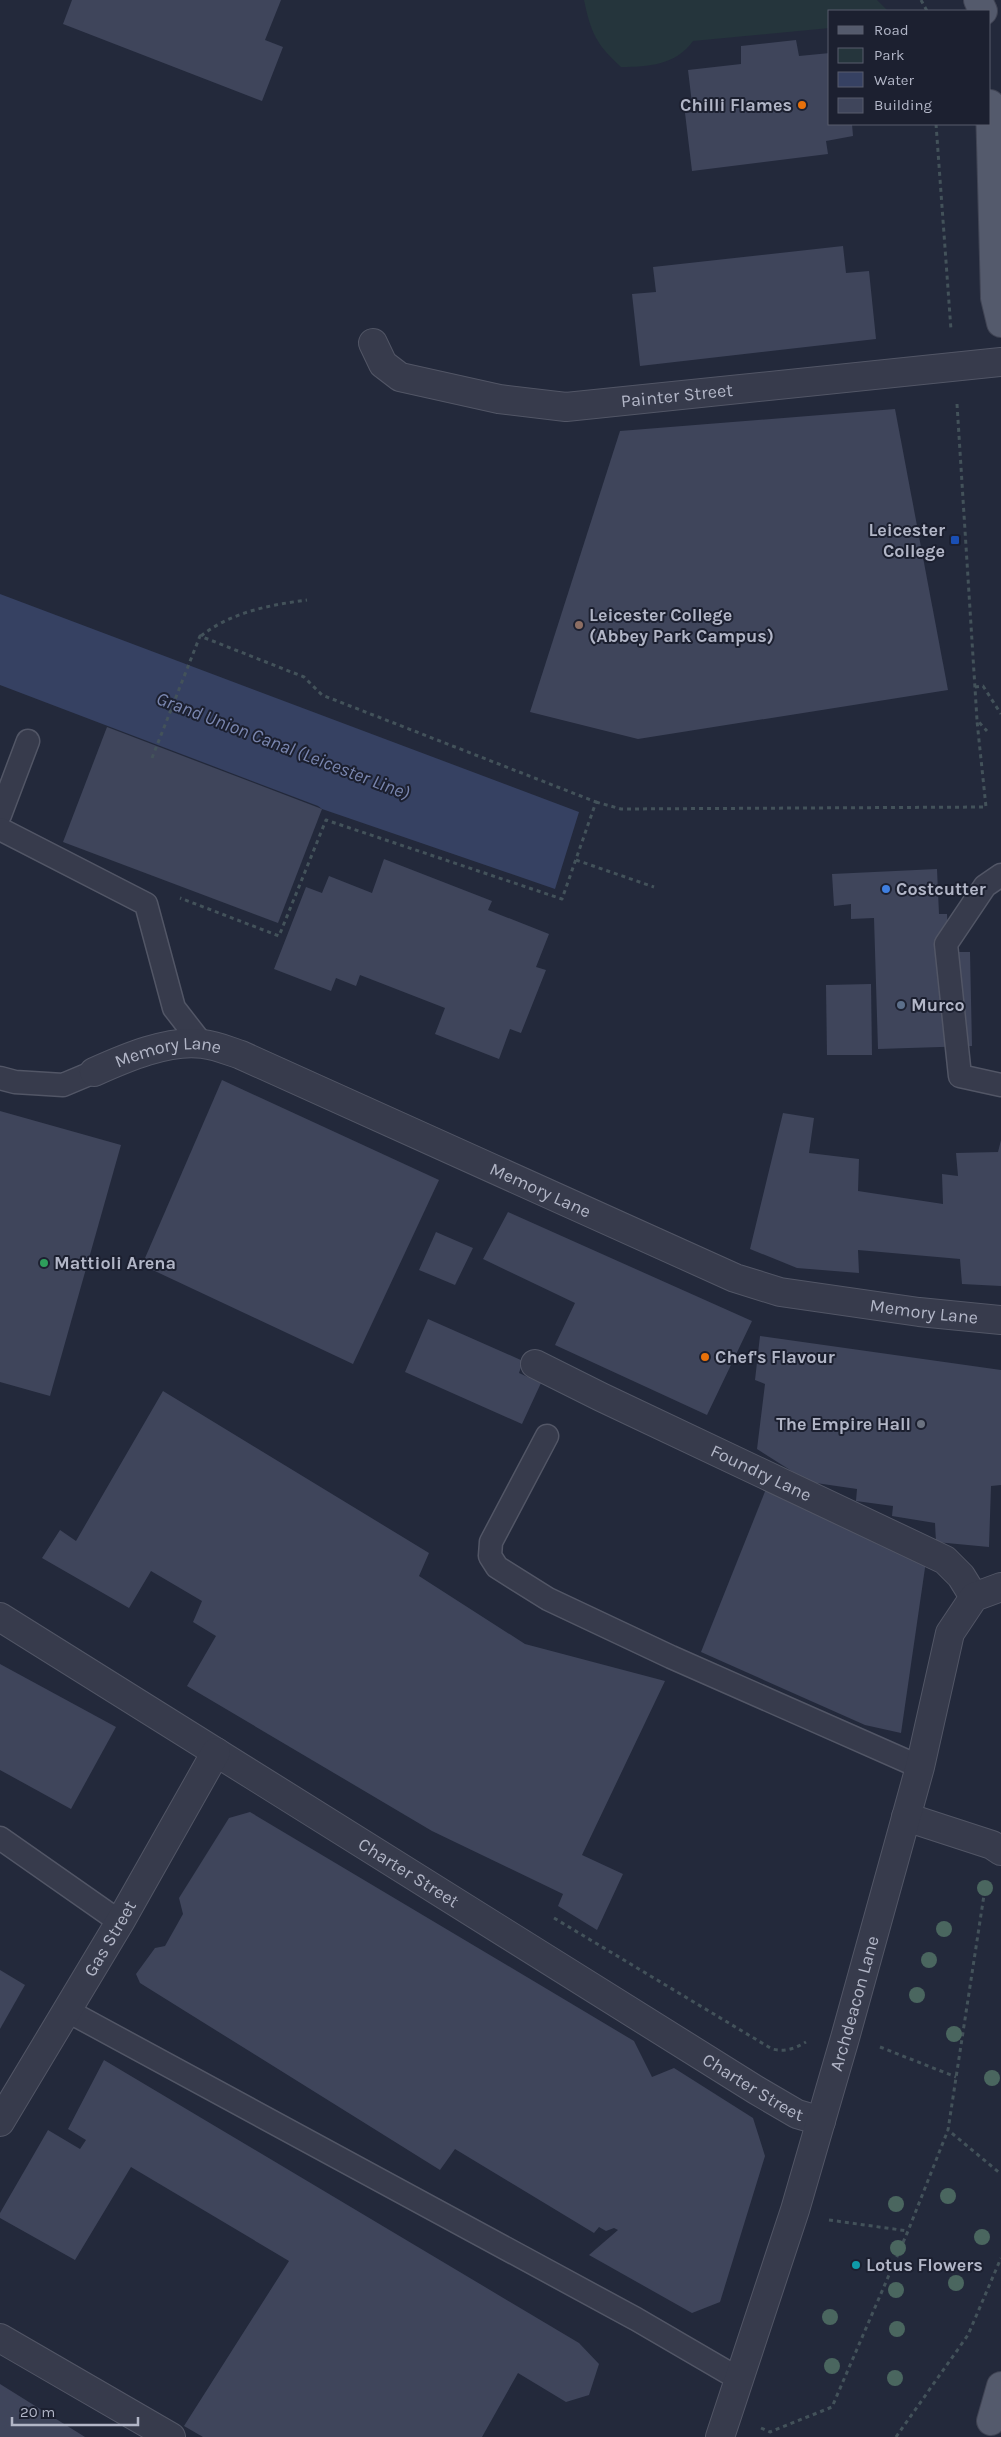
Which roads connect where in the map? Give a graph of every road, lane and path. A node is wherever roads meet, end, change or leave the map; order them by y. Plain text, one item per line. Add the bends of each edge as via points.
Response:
1 (936, 125) edge
2 (991, 125) edge
3 (1001, 323) edge
4 (373, 343) dead end
5 (1001, 362) edge
6 (954, 366) junction
7 (308, 600) dead end
8 (200, 636) junction
9 (975, 687) junction
10 (1001, 714) edge
11 (977, 720) junction
12 (987, 731) dead end
13 (28, 741) dead end
14 (152, 758) dead end
15 (596, 802) junction
16 (0, 815) edge
17 (0, 829) edge
18 (576, 860) junction
19 (1001, 875) edge
20 (654, 887) dead end
21 (146, 904) junction
22 (202, 1044) junction
23 (94, 1072) joint
24 (0, 1078) edge
25 (1001, 1084) edge
26 (1001, 1320) edge
27 (535, 1364) dead end
28 (548, 1436) dead end
29 (1001, 1587) edge
30 (974, 1597) junction
31 (0, 1617) edge
32 (216, 1752) junction
33 (920, 1767) junction
34 (906, 1817) junction
35 (0, 1838) edge
36 (1001, 1851) edge
37 (986, 1877) dead end
38 (552, 1916) dead end
39 (120, 1922) junction
40 (66, 2010) junction
41 (846, 2038) junction
42 (956, 2077) junction
43 (821, 2121) junction
44 (0, 2122) edge
45 (948, 2130) junction
46 (1001, 2174) edge
47 (835, 2222) dead end
48 (908, 2231) junction
49 (1001, 2258) edge
50 (0, 2338) edge
51 (739, 2379) junction
52 (1001, 2386) edge
53 (990, 2424) edge
54 (725, 2426) edge
55 (171, 2437) edge
56 (896, 2437) edge

1 - 6 path
2 - 3 main road via 995,298
4 - 6 street, Painter Street via 383,364 400,377 498,399 566,407
5 - 6 street, Painter Street
6 - 9 path
7 - 8 path via 264,606 210,628
8 - 14 path
8 - 15 path via 304,677 322,695
9 - 10 path via 983,686
9 - 11 path
11 - 12 path
11 - 15 path via 986,807 621,809
13 - 16 lane
15 - 18 path
17 - 21 lane
18 - 20 path
18 - 21 path via 562,899 326,820 279,936 151,887
19 - 25 lane via 985,886 946,944 960,1076
21 - 22 lane via 174,1008
22 - 23 street, Memory Lane via 166,1047 133,1055
22 - 26 street, Memory Lane via 241,1054 735,1278 780,1292
23 - 24 lane via 64,1085
27 - 30 street, Foundry Lane via 945,1560 961,1576
28 - 33 lane via 490,1542 490,1556 497,1567 548,1598 662,1653
29 - 30 street
30 - 33 street, Archdeacon Lane via 950,1633
31 - 32 street, Charter Street
32 - 39 street, Gas Street
32 - 43 street, Charter Street via 756,2090 797,2114
33 - 34 street, Archdeacon Lane
34 - 36 street via 992,1845
34 - 41 street, Archdeacon Lane
35 - 39 lane
37 - 42 path
38 - 41 path via 772,2049 795,2049 806,2042 813,2029
39 - 40 street, Gas Street
40 - 44 street, Gas Street
40 - 51 lane via 636,2319
41 - 42 path via 886,2049
41 - 43 street, Archdeacon Lane
42 - 45 path
43 - 51 street, Archdeacon Lane
45 - 46 path
45 - 48 path
47 - 48 path
48 - 54 path via 832,2407 770,2432
49 - 56 path via 968,2335
50 - 55 street
51 - 54 street, Archdeacon Lane
52 - 53 main road

